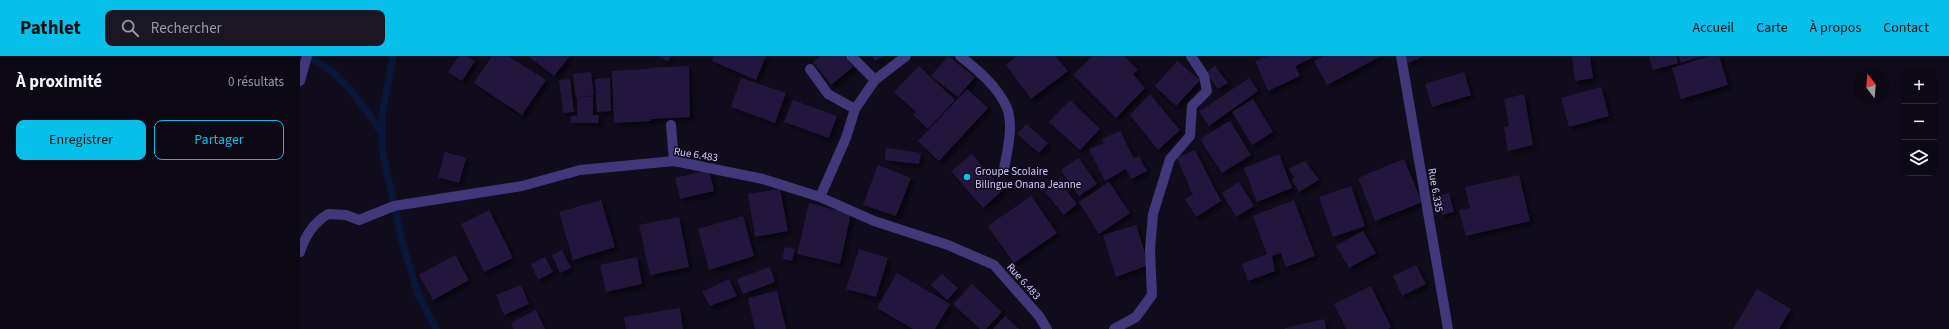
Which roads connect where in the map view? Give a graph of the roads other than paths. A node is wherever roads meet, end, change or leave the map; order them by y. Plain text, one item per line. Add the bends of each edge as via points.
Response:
1 (307, 56) edge
2 (851, 56) edge
3 (906, 56) edge
4 (960, 56) edge
5 (1191, 56) edge
6 (1401, 56) edge
7 (810, 69) dead end
8 (875, 80) junction
9 (300, 81) edge
10 (855, 109) junction
11 (671, 125) dead end
12 (674, 161) junction
13 (1004, 169) dead end
14 (820, 197) junction
15 (300, 252) edge
16 (1047, 329) edge
17 (1114, 329) edge
18 (1448, 329) edge

1 - 9 street
2 - 8 street
3 - 8 street
4 - 13 street via 972,64 995,88 1007,108 1009,126
5 - 17 street via 1204,76 1207,91 1192,106 1190,136 1170,159 1153,214 1150,249 1152,295 1136,317
6 - 18 street, Rue 6.335
7 - 10 street via 828,94
8 - 10 street
10 - 14 street via 846,138
11 - 12 street
12 - 14 street, Rue 6.483 via 763,179
12 - 15 street, Rue 6.483 via 580,170 522,186 394,206 359,220 346,215 328,214 314,225
14 - 16 street, Rue 6.483 via 874,221 948,244 994,266 1039,316

